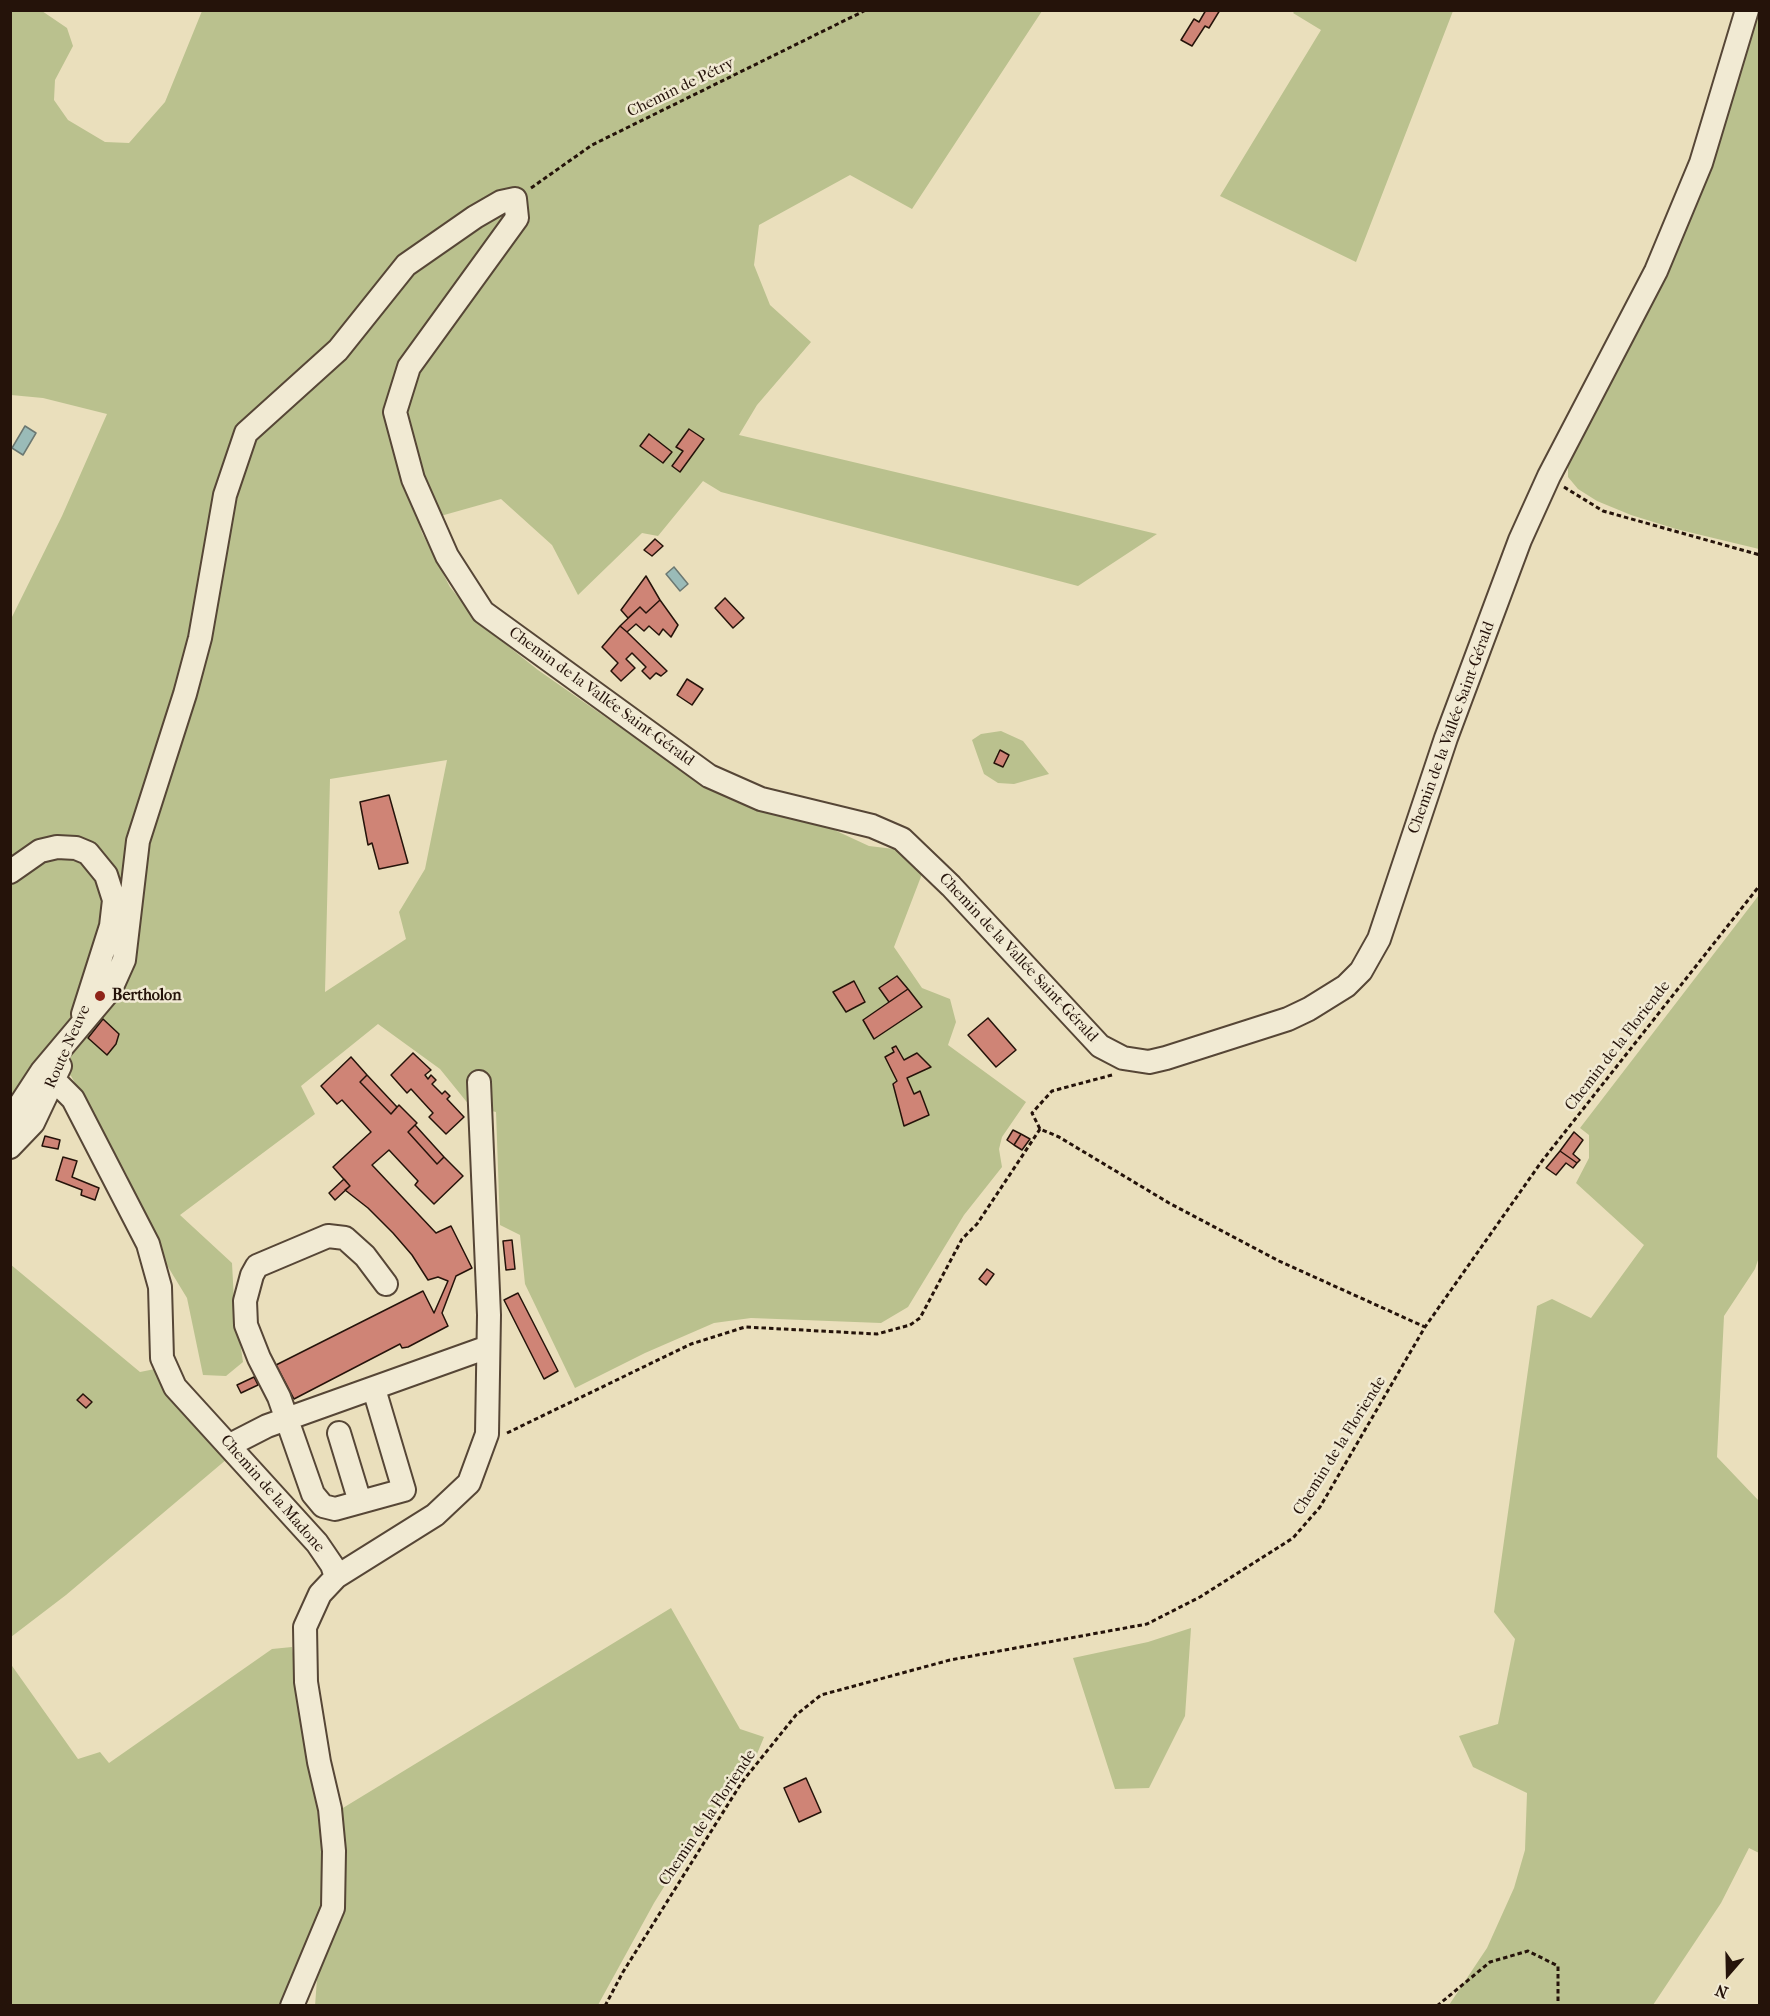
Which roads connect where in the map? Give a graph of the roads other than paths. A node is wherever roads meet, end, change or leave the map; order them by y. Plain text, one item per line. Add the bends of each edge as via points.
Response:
1 (1747, 10) edge
2 (10, 872) edge
3 (74, 1032) junction
4 (54, 1080) junction
5 (479, 1082) dead end
6 (10, 1120) edge
7 (10, 1147) edge
8 (386, 1284) dead end
9 (488, 1347) junction
10 (374, 1389) junction
11 (286, 1420) junction
12 (339, 1433) dead end
13 (231, 1445) junction
14 (360, 1502) junction
15 (336, 1577) junction
16 (292, 2006) edge

1 - 3 street, Chemin de la Vallée Saint-Gérald via 1701,163 1656,271 1520,540 1446,738 1379,939 1361,971 1346,986 1309,1009 1149,1062 1134,1061 1100,1046 902,839 872,826 761,799 710,776 483,612 447,556 412,479 395,412 409,367 517,218 514,199 475,217 406,265 338,350 246,433 225,495 191,672 138,841 124,960 111,989
2 - 3 street, Route Neuve via 40,851 57,847 88,853 106,875 114,900 111,926 88,1002
3 - 4 street, Route Neuve
3 - 6 street
4 - 7 street, Route Neuve via 33,1123
4 - 13 street, Chemin de la Madone via 73,1098 148,1244 160,1287 161,1345 175,1387
5 - 9 street
8 - 11 street via 345,1238 328,1236 257,1266 244,1301 246,1325
9 - 10 street
9 - 15 street via 487,1434 469,1483 435,1515
10 - 11 street
10 - 14 street via 404,1490
11 - 13 street
11 - 14 street via 313,1494 322,1506 335,1509
12 - 14 street
13 - 15 street, Chemin de la Madone via 316,1543 332,1564
15 - 16 street via 320,1594 305,1627 306,1682 330,1809 333,1908

